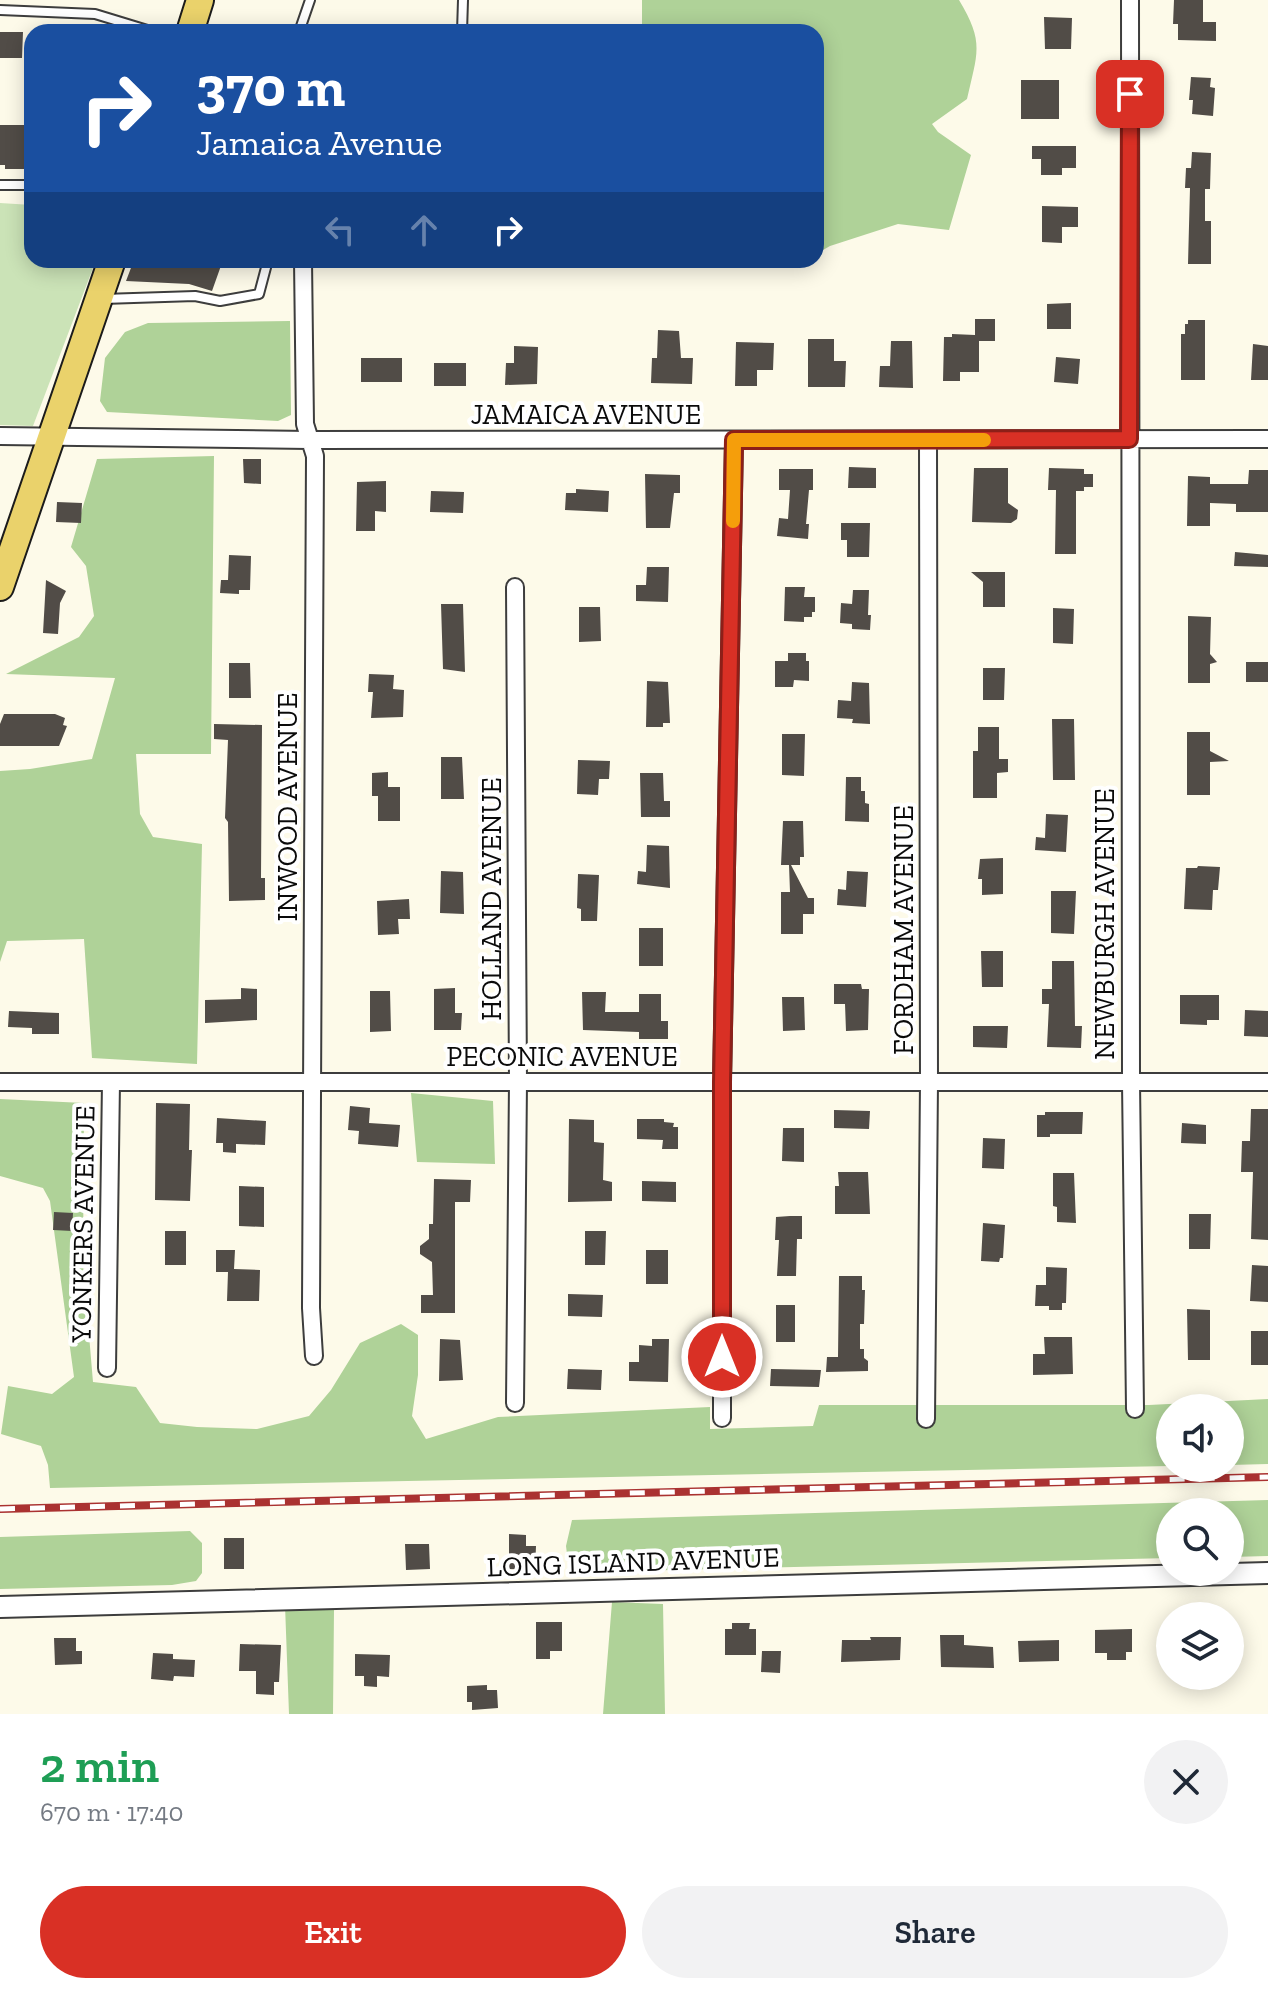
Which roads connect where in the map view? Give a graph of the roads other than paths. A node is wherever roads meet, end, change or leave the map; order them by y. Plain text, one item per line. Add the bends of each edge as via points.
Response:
1 (200, 0) edge
2 (310, 0) edge
3 (463, 0) edge
4 (1130, 0) edge
5 (0, 10) edge
6 (128, 24) edge
7 (192, 24) edge
8 (302, 24) edge
9 (462, 24) edge
10 (0, 185) edge
11 (24, 185) edge
12 (109, 268) edge
13 (266, 268) edge
14 (303, 268) edge
15 (98, 299) junction
16 (0, 436) edge
17 (52, 436) junction
18 (1129, 439) junction
19 (1268, 439) edge
20 (309, 440) junction
21 (734, 440) junction
22 (928, 440) junction
23 (0, 587) edge
24 (515, 587) dead end
25 (312, 1080) junction
26 (0, 1082) edge
27 (111, 1082) junction
28 (518, 1082) junction
29 (722, 1082) junction
30 (929, 1082) junction
31 (1131, 1082) junction
32 (1268, 1082) edge
33 (314, 1356) dead end
34 (107, 1368) dead end
35 (515, 1403) dead end
36 (1135, 1409) dead end
37 (722, 1418) dead end
38 (926, 1419) dead end
39 (1268, 1573) edge
40 (0, 1607) edge

1 - 7 main road
2 - 8 lane
3 - 9 lane
4 - 18 street, NEWBURGH AVENUE
5 - 6 lane via 95,14
10 - 11 lane
12 - 15 main road
13 - 15 lane via 259,294 220,301 195,296
14 - 20 street, INWOOD AVENUE
15 - 17 main road
16 - 17 street, JAMAICA AVENUE
17 - 20 street, JAMAICA AVENUE
17 - 23 main road
18 - 19 street, JAMAICA AVENUE
18 - 22 street, JAMAICA AVENUE
18 - 31 street, NEWBURGH AVENUE
20 - 21 street, JAMAICA AVENUE
20 - 25 street, INWOOD AVENUE via 315,456
21 - 22 street, JAMAICA AVENUE
21 - 29 street
22 - 30 street, FORDHAM AVENUE
24 - 28 street, HOLLAND AVENUE
25 - 27 street, PECONIC AVENUE
25 - 28 street, PECONIC AVENUE
25 - 33 street, INWOOD AVENUE
26 - 27 street, PECONIC AVENUE
27 - 34 street, YONKERS AVENUE
28 - 29 street, PECONIC AVENUE
28 - 35 street, HOLLAND AVENUE
29 - 30 street, PECONIC AVENUE
29 - 37 street
30 - 31 street, PECONIC AVENUE
30 - 38 street, FORDHAM AVENUE
31 - 32 street, PECONIC AVENUE
31 - 36 street, NEWBURGH AVENUE
39 - 40 street, LONG ISLAND AVENUE

